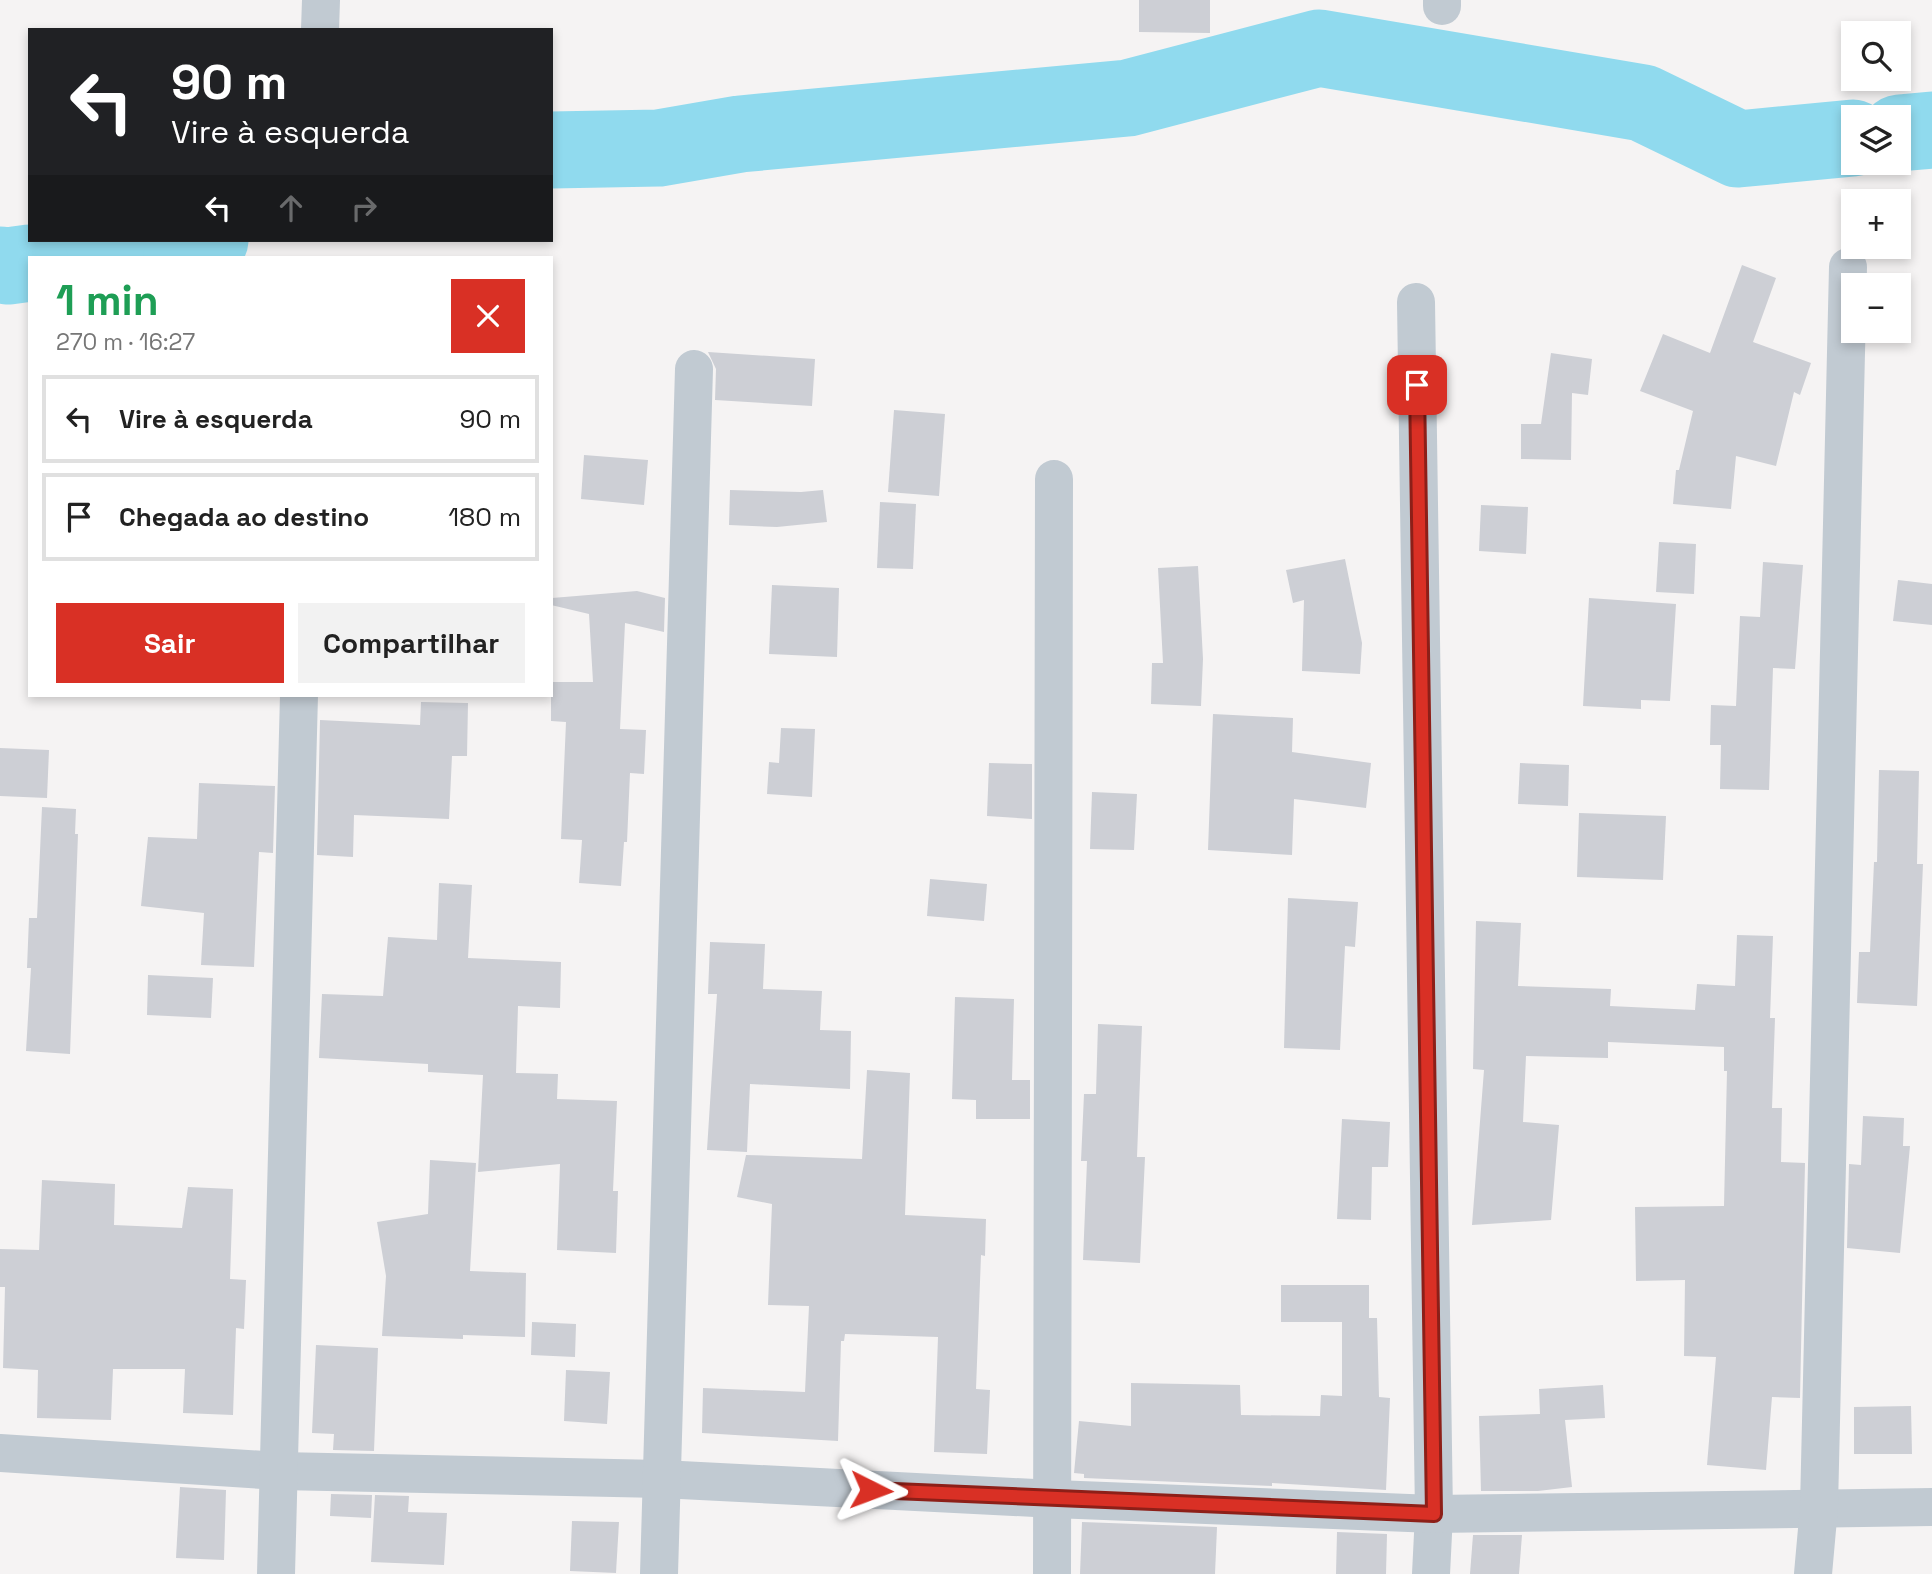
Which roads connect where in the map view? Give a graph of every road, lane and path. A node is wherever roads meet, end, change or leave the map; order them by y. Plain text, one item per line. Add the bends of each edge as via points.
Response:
1 (321, 0) edge
2 (320, 28) edge
3 (1848, 267) dead end
4 (1416, 302) dead end
5 (694, 369) dead end
6 (1054, 479) dead end
7 (299, 697) edge
8 (0, 1453) edge
9 (279, 1471) junction
10 (661, 1479) junction
11 (1054, 1499) junction
12 (1819, 1507) junction
13 (1932, 1507) edge
14 (1434, 1514) junction
15 (276, 1574) edge
16 (659, 1574) edge
17 (1052, 1574) edge
18 (1432, 1574) edge
19 (1813, 1574) edge

1 - 2 street
3 - 12 street
4 - 14 street
5 - 10 street
6 - 11 street
7 - 9 street
8 - 9 street
9 - 10 street
9 - 15 street
10 - 11 street
10 - 16 street
11 - 14 street
11 - 17 street
12 - 13 street
12 - 14 street
12 - 19 street
14 - 18 street

